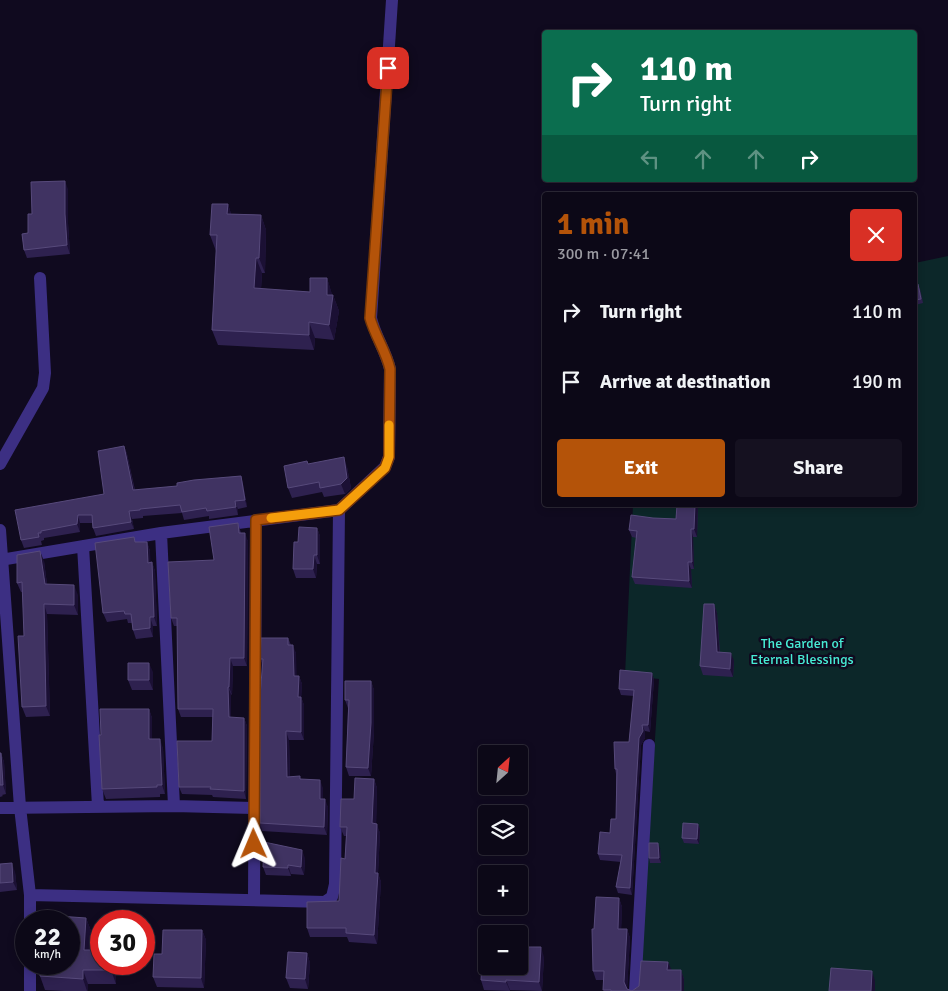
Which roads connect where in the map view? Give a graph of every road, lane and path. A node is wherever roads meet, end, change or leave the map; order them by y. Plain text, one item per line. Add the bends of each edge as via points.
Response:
1 (392, 0) edge
2 (40, 278) dead end
3 (0, 464) edge
4 (339, 510) junction
5 (256, 520) junction
6 (0, 530) edge
7 (161, 533) junction
8 (83, 546) junction
9 (2, 560) edge
10 (649, 745) dead end
11 (98, 806) junction
12 (174, 806) junction
13 (20, 807) junction
14 (0, 808) edge
15 (253, 808) junction
16 (30, 895) junction
17 (254, 899) junction
18 (30, 910) edge
19 (30, 975) edge
20 (30, 991) edge
21 (635, 991) edge

1 - 4 street via 370,318 390,369 389,457 385,468
2 - 3 street via 42,388
4 - 5 street
4 - 17 street via 332,897 325,902
5 - 7 street
5 - 15 street
6 - 9 street
7 - 8 street
7 - 12 street
8 - 9 street
8 - 11 street
9 - 13 street
10 - 21 street
11 - 12 street
11 - 13 street
12 - 15 street
13 - 14 street
13 - 16 street
15 - 17 street
16 - 17 street
16 - 18 street
19 - 20 street

